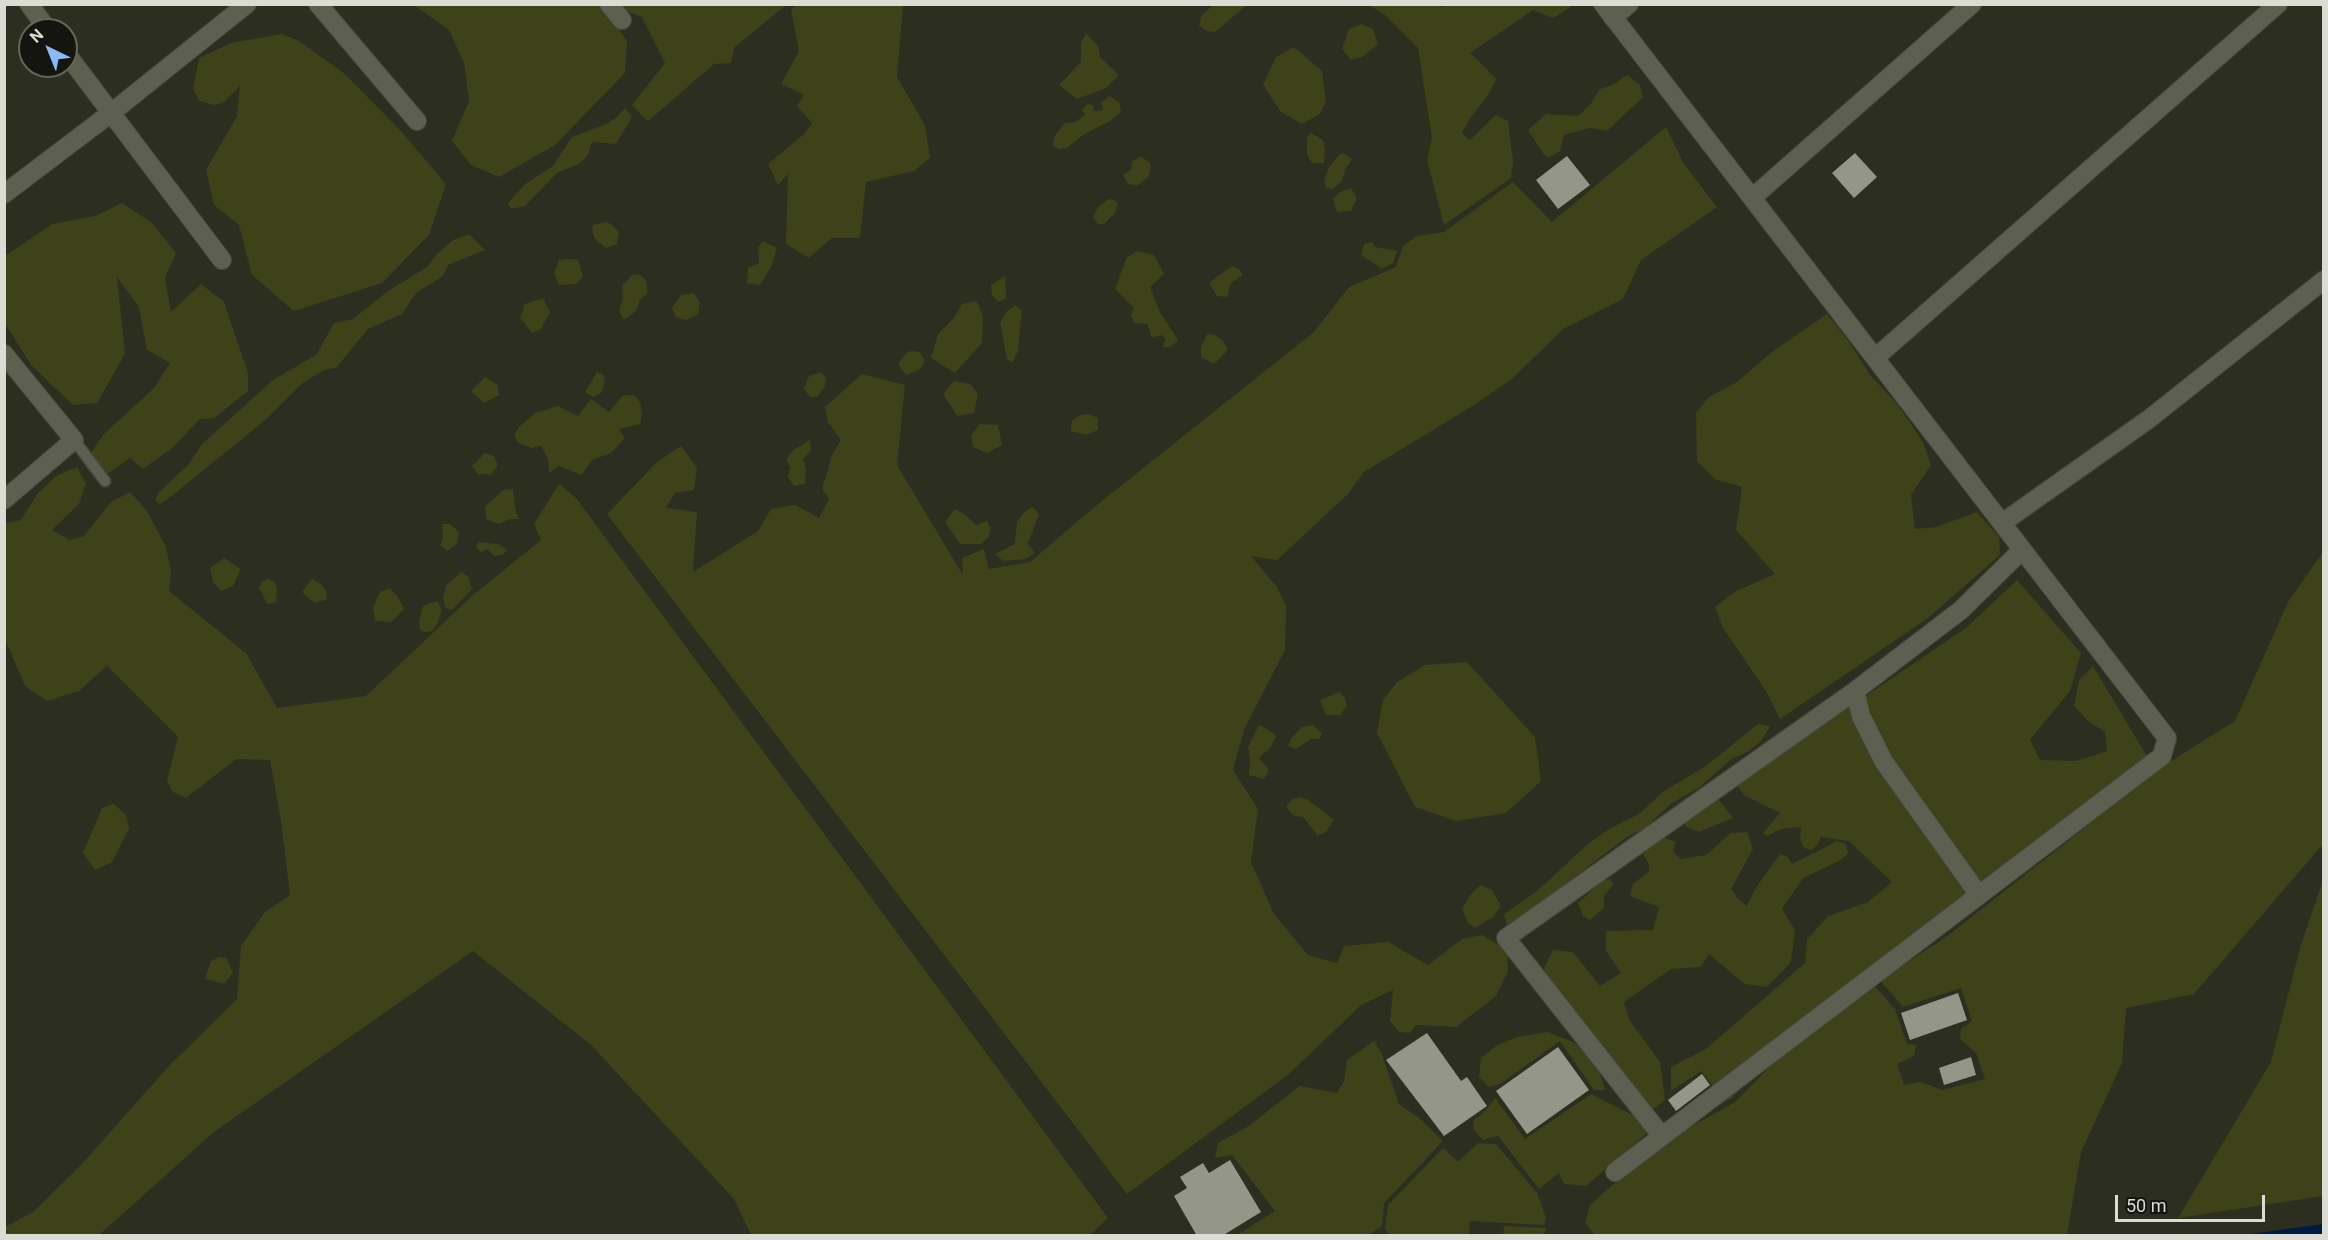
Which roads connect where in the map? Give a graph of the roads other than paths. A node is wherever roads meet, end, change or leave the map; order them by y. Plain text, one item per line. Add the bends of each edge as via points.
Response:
1 (29, 4) edge
2 (247, 4) edge
3 (318, 4) edge
4 (609, 4) edge
5 (1629, 4) edge
6 (1972, 4) edge
7 (2278, 4) edge
8 (1608, 11) edge
9 (39, 18) edge
10 (622, 20) dead end
11 (78, 69) edge
12 (111, 113) junction
13 (417, 121) dead end
14 (4, 194) edge
15 (1752, 198) junction
16 (222, 260) dead end
17 (2324, 280) edge
18 (4, 354) edge
19 (1875, 358) junction
20 (74, 440) junction
21 (105, 481) dead end
22 (4, 500) edge
23 (2002, 523) junction
24 (2022, 550) junction
25 (1855, 691) junction
26 (1979, 896) junction
27 (1661, 1135) junction
28 (1615, 1172) dead end

1 - 9 street
2 - 12 street
3 - 13 street
4 - 10 street
5 - 8 street
6 - 15 street
7 - 19 street
8 - 15 street
11 - 12 street
12 - 14 street
12 - 16 street
15 - 19 street
17 - 23 street via 2149,419
18 - 20 street
19 - 23 street
20 - 21 lane
20 - 22 street
23 - 24 street
24 - 25 street via 1961,610
24 - 26 street via 2167,738 2166,747 2162,756
25 - 26 street via 1861,716 1884,762
25 - 27 street via 1506,939
26 - 27 street
27 - 28 street

